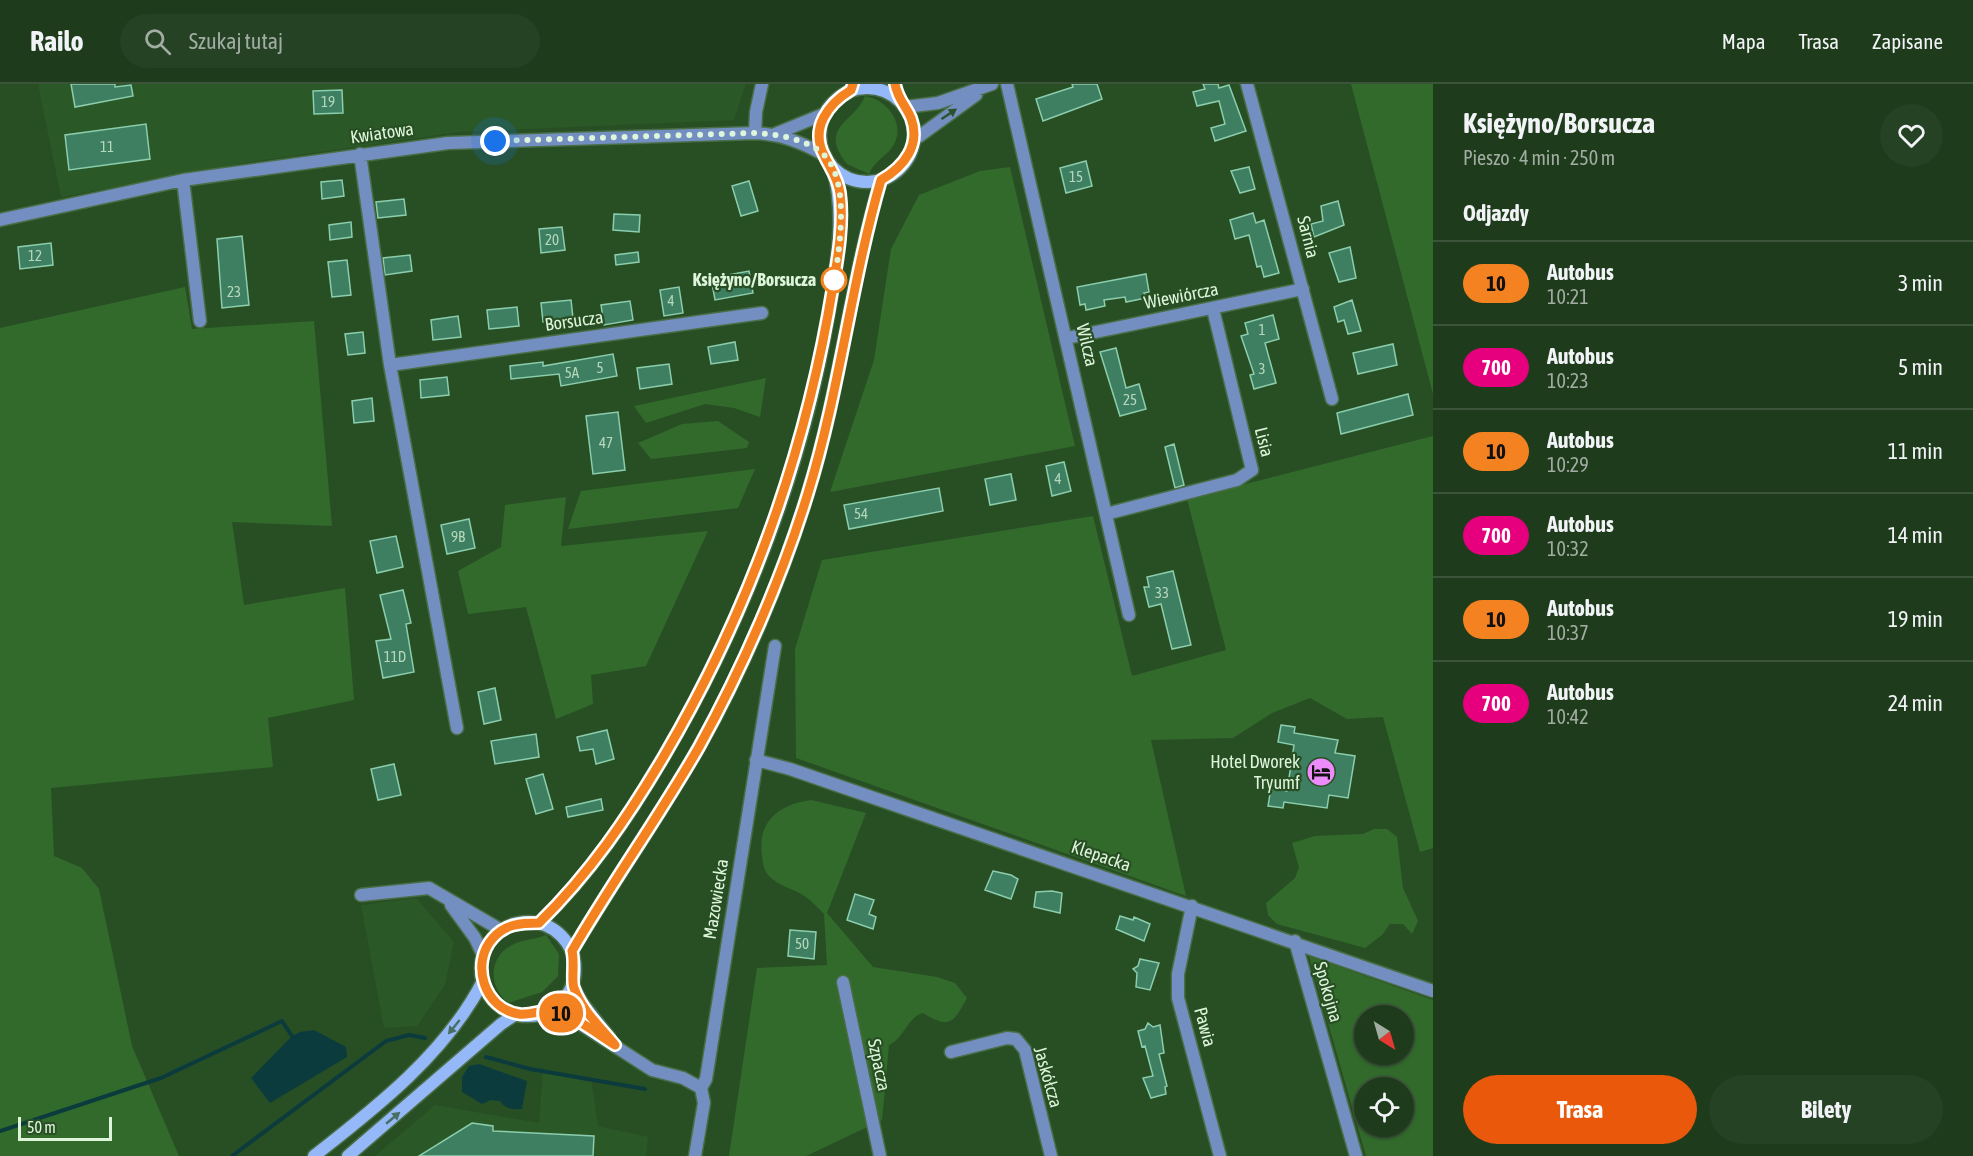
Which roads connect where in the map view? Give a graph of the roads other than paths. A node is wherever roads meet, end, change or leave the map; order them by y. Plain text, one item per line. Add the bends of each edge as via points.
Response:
1 (762, 84) edge
2 (895, 84) edge
3 (1007, 84) edge
4 (1247, 84) edge
5 (988, 86) edge
6 (852, 87) edge
7 (901, 103) junction
8 (824, 114) junction
9 (755, 133) junction
10 (775, 134) junction
11 (914, 140) junction
12 (360, 154) junction
13 (823, 154) junction
14 (833, 168) junction
15 (183, 180) junction
16 (881, 180) junction
17 (0, 220) edge
18 (1303, 289) junction
19 (1213, 309) junction
20 (762, 313) dead end
21 (200, 321) dead end
22 (1067, 338) junction
23 (390, 365) junction
24 (1332, 399) dead end
25 (1106, 514) junction
26 (1129, 615) dead end
27 (775, 646) dead end
28 (457, 728) dead end
29 (756, 760) junction
30 (361, 895) dead end
31 (447, 899) junction
32 (1192, 906) junction
33 (539, 923) junction
34 (501, 930) junction
35 (1295, 941) junction
36 (572, 951) junction
37 (483, 955) junction
38 (483, 981) junction
39 (843, 981) dead end
40 (572, 985) junction
41 (1433, 991) edge
42 (551, 1010) junction
43 (516, 1014) junction
44 (615, 1045) junction
45 (951, 1052) dead end
46 (701, 1088) junction
47 (314, 1156) edge
48 (348, 1156) edge
49 (695, 1156) edge
50 (880, 1156) edge
51 (1051, 1156) edge
52 (1220, 1156) edge
53 (1356, 1156) edge

1 - 9 street
2 - 7 main road
3 - 22 street, Wilcza
4 - 18 street, Sarnia
5 - 7 street via 938,103
11 -> 5 street
6 - 7 main road via 876,88
6 - 8 main road
7 - 11 main road via 910,117
8 - 10 street, Kwiatowa
8 - 13 main road via 819,134
9 - 10 street, Kwiatowa
9 - 12 street, Kwiatowa via 448,142
10 - 13 street, Kwiatowa
11 - 16 main road via 897,171
12 - 15 street, Kwiatowa
12 - 23 street
13 - 14 main road
14 - 16 main road via 855,181
14 - 33 main road via 840,193 840,222 824,341 810,404 759,561 715,661 643,791 599,857
15 - 17 street, Kwiatowa
15 - 21 street
16 - 36 main road via 829,419 778,576 699,747
18 - 19 street, Wiewiórcza
18 - 24 street, Sarnia
19 - 22 street, Wiewiórcza
19 - 25 street, Lisia via 1252,470 1237,480
20 - 23 street, Borsucza
22 - 25 street, Wilcza
23 - 28 street
25 - 26 street, Wilcza
27 - 29 street, Mazowiecka
29 - 32 street, Klepacka
29 - 46 street, Mazowiecka via 706,1079
30 - 31 street via 429,888
31 - 34 street
31 - 37 street
32 - 35 street, Klepacka
32 - 52 street, Pawia via 1178,974 1178,998
33 - 34 main road via 519,922
33 - 36 main road via 559,933
34 - 37 main road
35 - 41 street, Klepacka
35 - 53 street, Spokojna
36 - 40 main road
37 - 38 main road
38 - 43 main road via 499,1005
38 -> 47 main road via 469,1007 418,1068
39 - 50 street, Szpacza
40 - 42 main road
40 - 44 street
42 - 43 main road via 534,1015
42 - 44 street
48 -> 43 main road
44 - 46 street via 652,1070 683,1077
45 - 51 street, Jaskółcza via 1016,1039 1025,1050
46 - 49 street, Mazowiecka via 704,1103

